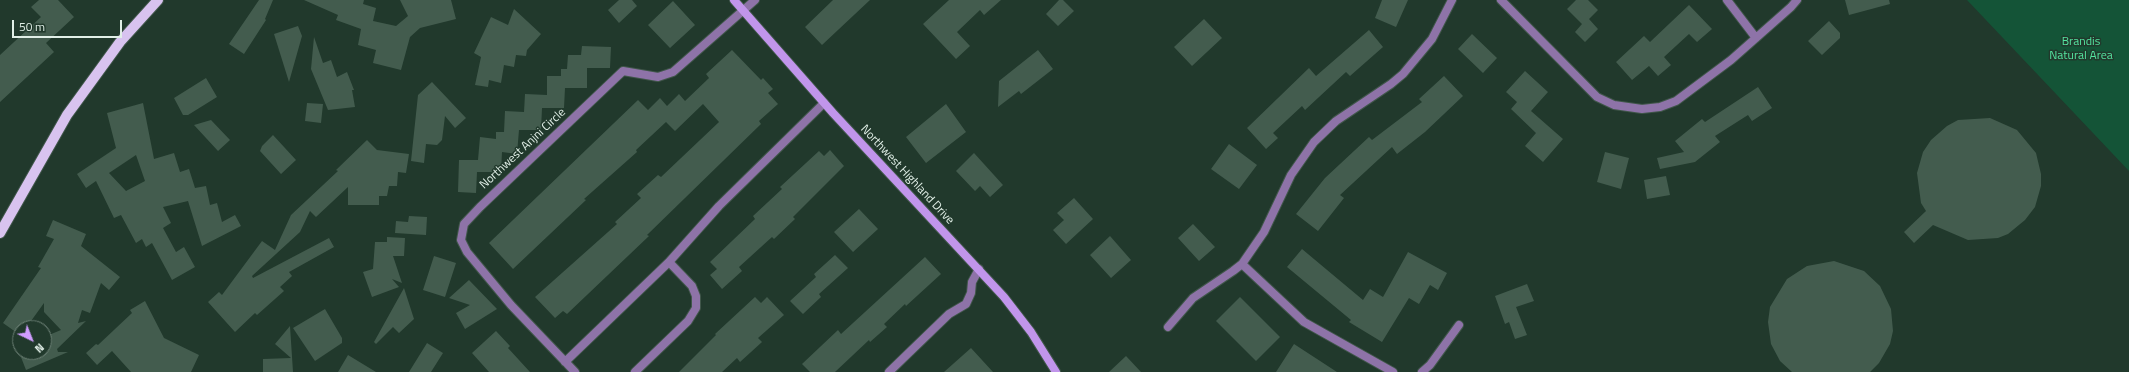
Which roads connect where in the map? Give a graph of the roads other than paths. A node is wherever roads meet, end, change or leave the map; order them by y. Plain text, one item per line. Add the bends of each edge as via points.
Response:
1 (158, 0) edge
2 (734, 0) edge
3 (755, 0) edge
4 (1452, 0) edge
5 (1501, 0) edge
6 (1727, 0) edge
7 (1796, 0) edge
8 (743, 9) junction
9 (1756, 38) junction
10 (824, 103) junction
11 (0, 233) edge
12 (669, 262) junction
13 (1242, 264) junction
14 (979, 269) junction
15 (1459, 325) dead end
16 (1168, 327) dead end
17 (565, 362) junction
18 (575, 372) edge
19 (635, 372) edge
20 (889, 372) edge
21 (1056, 372) edge
22 (1393, 372) edge
23 (1422, 372) edge

1 - 11 main road via 120,42 66,115
2 - 8 main road, Northwest Highland Drive
3 - 8 street
4 - 13 street via 1432,39 1403,74 1336,121 1314,142 1291,176 1258,242
5 - 9 street via 1597,97 1626,108 1660,107 1676,101
6 - 9 street
7 - 9 street
8 - 10 main road, Northwest Highland Drive
8 - 17 street, Northwest Anjni Circle via 673,72 658,77 623,71 464,224 461,240 467,252 511,305
10 - 12 street via 719,206
10 - 14 main road, Northwest Highland Drive
12 - 17 street
12 - 19 street via 692,286 696,296 696,308 688,320
13 - 16 street via 1234,272 1193,298
13 - 22 street via 1304,322
14 - 20 street via 972,282 966,304 949,314
14 - 21 main road, Northwest Highland Drive via 1031,332
15 - 23 street
17 - 18 street, Northwest Anjni Circle

